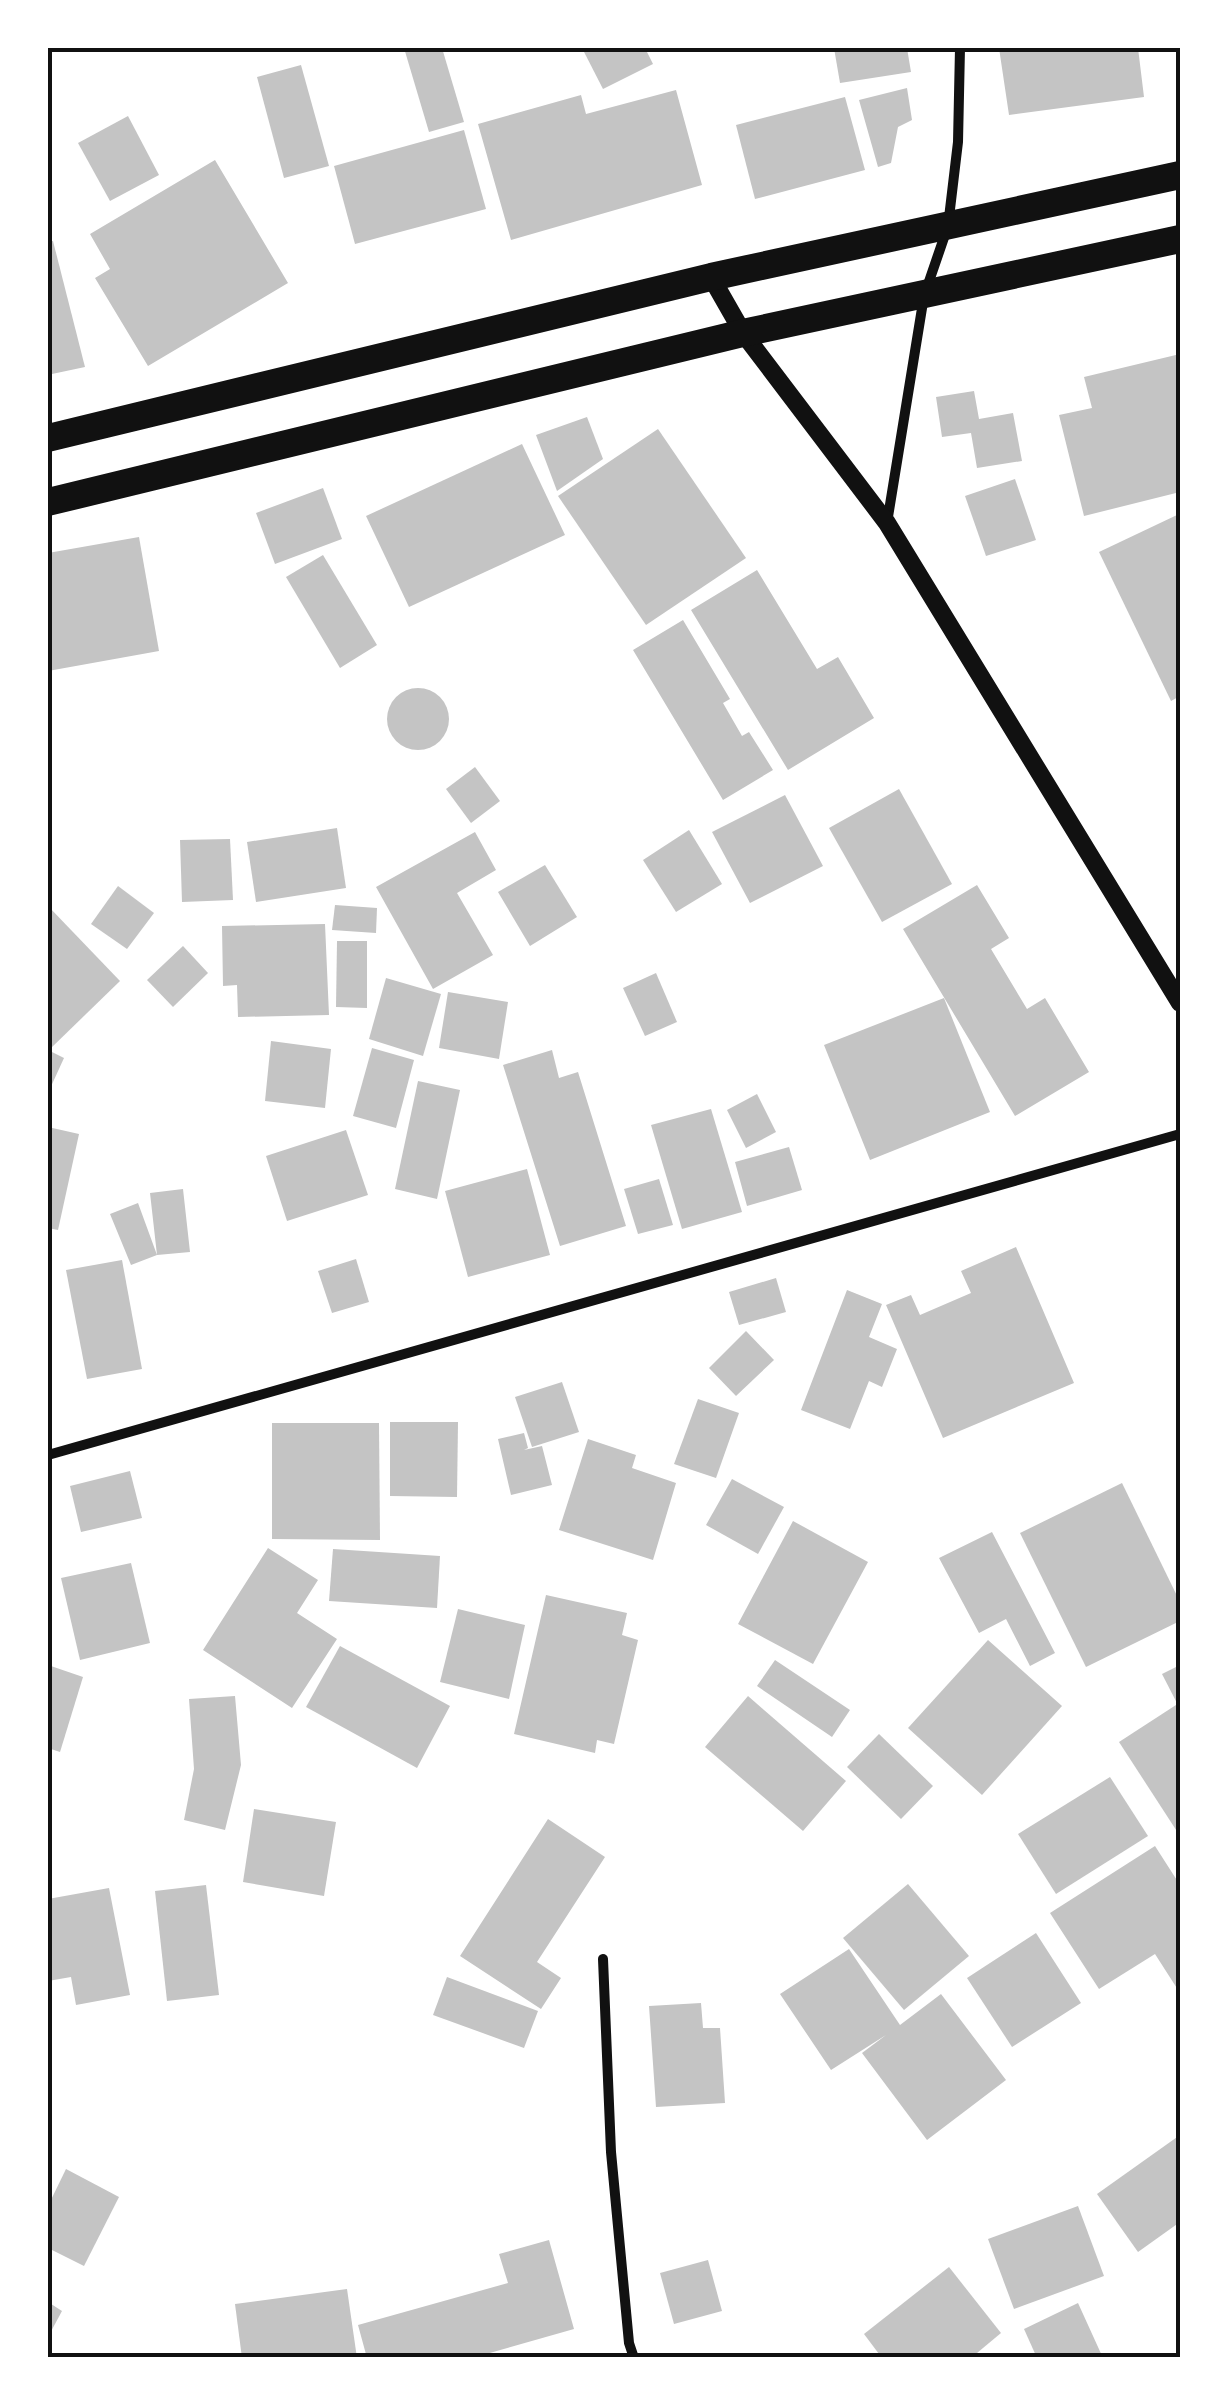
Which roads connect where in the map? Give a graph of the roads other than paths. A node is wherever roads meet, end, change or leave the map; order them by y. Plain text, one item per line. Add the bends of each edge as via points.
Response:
1 (960, 48) edge
2 (1180, 176) edge
3 (948, 226) junction
4 (1180, 239) edge
5 (711, 277) junction
6 (924, 296) junction
7 (743, 333) junction
8 (48, 438) edge
9 (48, 502) edge
10 (888, 523) junction
11 (1180, 1003) edge
12 (1180, 1134) edge
13 (48, 1456) edge
14 (603, 1959) dead end
15 (634, 2358) edge

1 - 3 street
2 - 3 highway
3 - 5 highway
3 - 6 street
4 - 6 highway
5 - 7 street
5 - 8 highway
6 - 7 highway
6 - 10 street
7 - 9 highway
7 - 10 street
10 - 11 street
12 - 13 street
14 - 15 street via 611,2152

